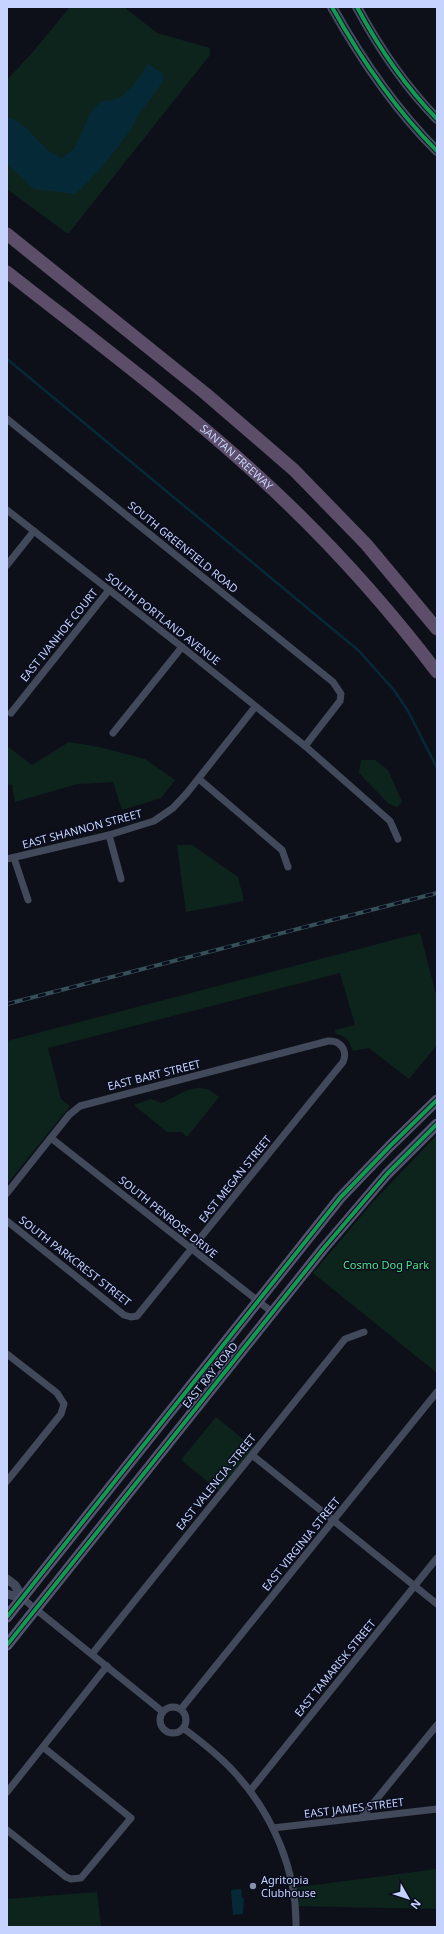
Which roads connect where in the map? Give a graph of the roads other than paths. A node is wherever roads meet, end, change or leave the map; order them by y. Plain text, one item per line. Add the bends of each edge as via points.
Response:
1 (332, 7) edge
2 (357, 7) edge
3 (437, 119) edge
4 (437, 151) edge
5 (7, 234) edge
6 (7, 272) edge
7 (7, 419) edge
8 (7, 510) edge
9 (34, 531) junction
10 (7, 565) edge
11 (109, 590) junction
12 (437, 629) edge
13 (182, 646) junction
14 (437, 672) edge
15 (255, 707) junction
16 (11, 713) dead end
17 (113, 733) dead end
18 (305, 746) junction
19 (199, 779) junction
20 (109, 835) junction
21 (398, 839) dead end
22 (11, 859) edge
23 (288, 867) dead end
24 (121, 879) dead end
25 (28, 900) dead end
26 (343, 1047) joint
27 (437, 1100) edge
28 (437, 1124) edge
29 (51, 1138) junction
30 (7, 1193) edge
31 (7, 1221) edge
32 (192, 1250) junction
33 (258, 1301) junction
34 (272, 1312) junction
35 (131, 1317) joint
36 (364, 1332) dead end
37 (7, 1354) edge
38 (437, 1392) edge
39 (252, 1455) junction
40 (7, 1480) edge
41 (333, 1521) junction
42 (437, 1558) edge
43 (7, 1579) edge
44 (415, 1586) junction
45 (7, 1594) edge
46 (29, 1604) junction
47 (437, 1604) edge
48 (7, 1616) edge
49 (7, 1645) edge
50 (92, 1654) junction
51 (107, 1666) junction
52 (181, 1710) junction
53 (163, 1712) junction
54 (437, 1725) edge
55 (183, 1728) junction
56 (43, 1747) junction
57 (250, 1791) junction
58 (7, 1792) edge
59 (437, 1810) edge
60 (362, 1817) junction
61 (273, 1828) junction
62 (7, 1830) edge
63 (296, 1927) edge

1 - 4 main road via 364,61 392,101
2 - 3 main road via 383,53
5 - 12 highway via 206,394 294,470 366,544
6 - 14 highway, SANTAN FREEWAY via 161,392 256,474 366,584
7 - 18 street, SOUTH GREENFIELD ROAD via 333,682 341,694 340,701
8 - 9 street, SOUTH PORTLAND AVENUE
9 - 10 street
9 - 11 street, SOUTH PORTLAND AVENUE
11 - 13 street, SOUTH PORTLAND AVENUE
11 - 16 street, EAST IVANHOE COURT
13 - 15 street, SOUTH PORTLAND AVENUE
13 - 17 street
15 - 18 street, SOUTH PORTLAND AVENUE
15 - 19 street, EAST SHANNON STREET
18 - 21 street, SOUTH PORTLAND AVENUE via 390,821
19 - 20 street, EAST SHANNON STREET via 173,808 154,821
19 - 23 street via 282,850
20 - 22 street, EAST SHANNON STREET
20 - 24 street
22 - 25 street
26 - 29 street, EAST BART STREET via 338,1042 329,1041 86,1104 71,1113
26 - 32 street, EAST MEGAN STREET via 343,1062
27 - 33 main road, EAST RAY ROAD via 340,1198
28 - 34 main road, EAST RAY ROAD via 371,1192
29 - 30 street, EAST BART STREET
29 - 32 street, SOUTH PENROSE DRIVE
31 - 35 street, SOUTH PARKCREST STREET via 124,1315
32 - 33 street, SOUTH PENROSE DRIVE
32 - 35 street, EAST MEGAN STREET via 142,1313
33 - 34 street, SOUTH PENROSE DRIVE
33 - 46 main road, EAST RAY ROAD
34 - 46 main road, EAST RAY ROAD
36 - 39 street, EAST VALENCIA STREET via 345,1339
37 - 40 street via 57,1393 64,1404 61,1414
38 - 41 street, EAST VIRGINIA STREET
39 - 41 street
39 - 50 street, EAST VALENCIA STREET
41 - 44 street
41 - 52 street, EAST VIRGINIA STREET
42 - 44 street, EAST TAMARISK STREET
43 - 46 street via 15,1585
44 - 47 street
44 - 57 street, EAST TAMARISK STREET
45 - 46 street
46 - 48 main road, EAST RAY ROAD
46 - 49 main road, EAST RAY ROAD
46 - 50 street
50 - 51 street
51 - 53 street
51 - 56 street
52 - 53 street via 170,1707
52 - 55 street via 186,1720
53 - 55 street via 160,1719 165,1730 175,1732
54 - 60 street
55 - 57 street via 214,1752
56 - 58 street
56 - 62 street via 131,1818 85,1875 71,1879
57 - 61 street
59 - 60 street, EAST JAMES STREET
60 - 61 street, EAST JAMES STREET
61 - 63 street via 290,1879

